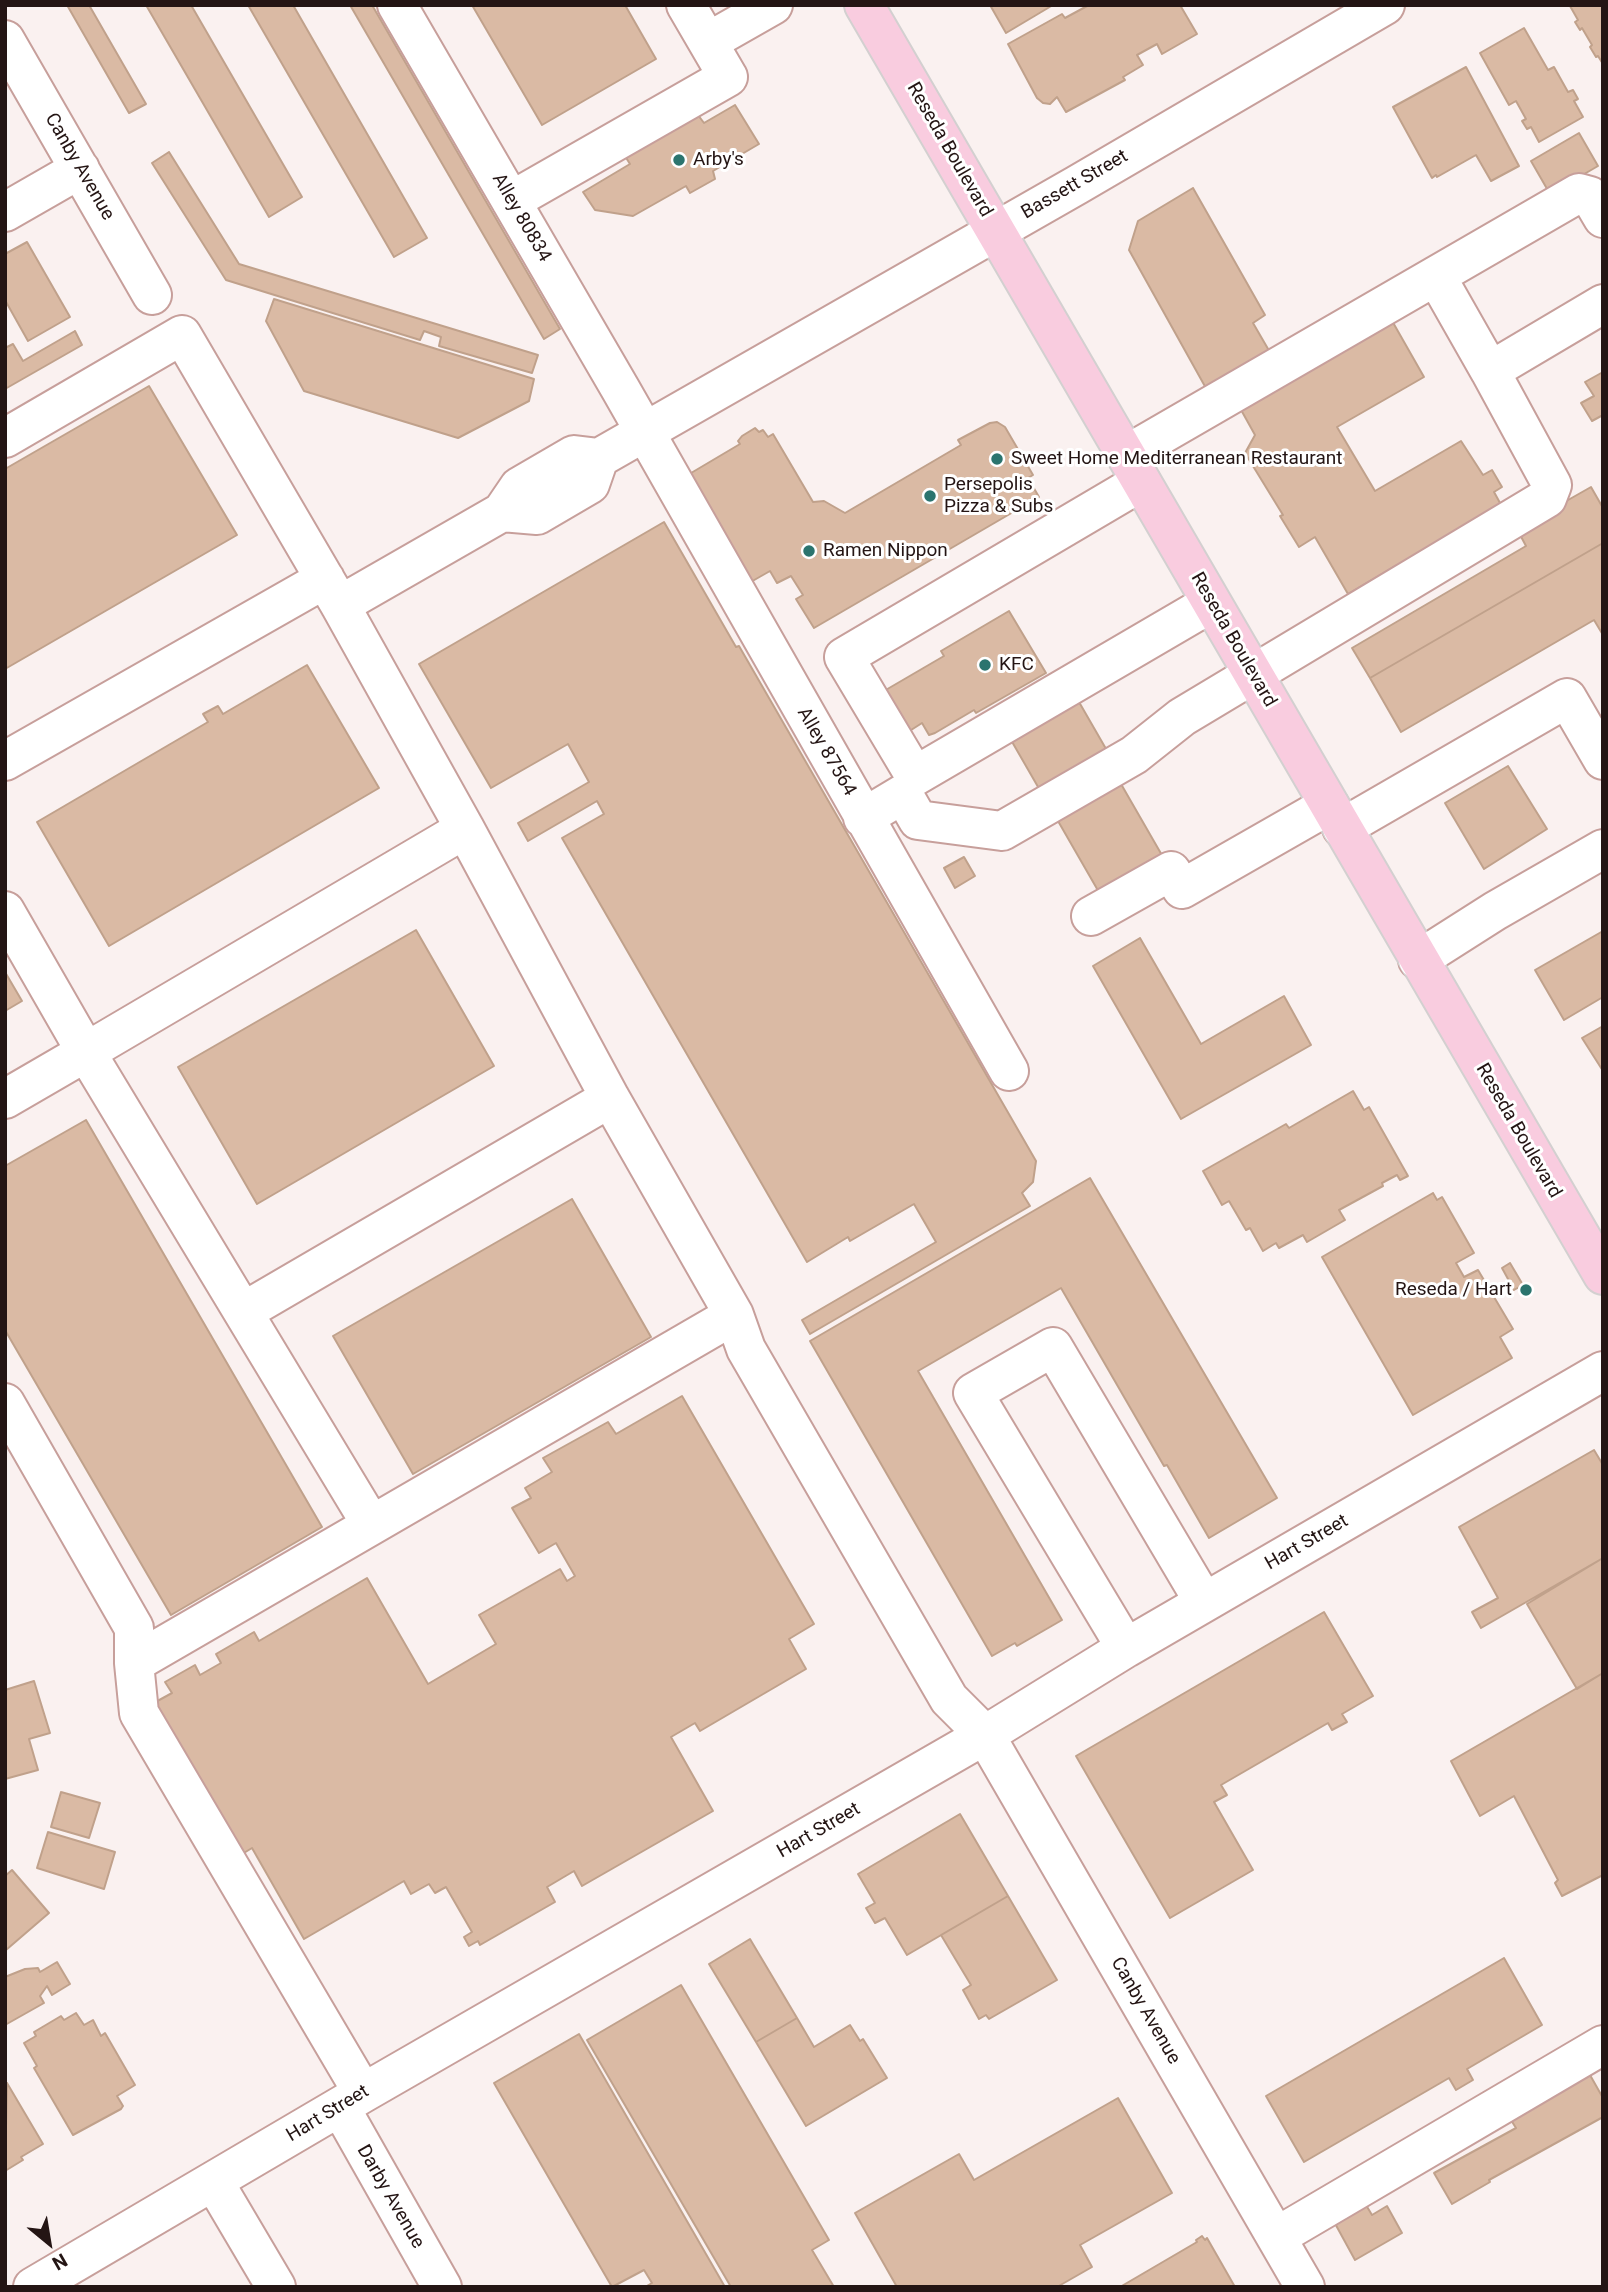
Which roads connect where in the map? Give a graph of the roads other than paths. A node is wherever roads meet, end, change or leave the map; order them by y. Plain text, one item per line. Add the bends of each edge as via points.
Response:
1 (397, 5) edge
2 (686, 5) edge
3 (773, 5) edge
4 (864, 5) edge
5 (1385, 5) edge
6 (5, 40) edge
7 (708, 42) junction
8 (80, 169) junction
9 (511, 201) junction
10 (5, 212) edge
11 (1603, 218) edge
12 (996, 231) junction
13 (1436, 276) junction
14 (152, 295) dead end
15 (1603, 304) edge
16 (1490, 371) junction
17 (5, 438) edge
18 (620, 445) junction
19 (1134, 469) junction
20 (333, 592) junction
21 (1211, 603) junction
22 (1252, 673) junction
23 (1603, 760) edge
24 (5, 761) edge
25 (1335, 817) junction
26 (863, 818) junction
27 (465, 829) junction
28 (1603, 849) edge
29 (5, 911) edge
30 (1091, 916) dead end
31 (1418, 960) junction
32 (86, 1052) junction
33 (1009, 1071) dead end
34 (610, 1098) junction
35 (5, 1099) edge
36 (1603, 1275) edge
37 (243, 1312) junction
38 (734, 1315) junction
39 (1603, 1371) edge
40 (5, 1403) edge
41 (371, 1524) junction
42 (1204, 1602) junction
43 (1126, 1648) junction
44 (134, 1663) junction
45 (985, 1735) junction
46 (1603, 2045) edge
47 (352, 2100) junction
48 (214, 2182) junction
49 (1276, 2237) junction
50 (33, 2287) edge
51 (276, 2287) edge
52 (442, 2287) edge
53 (1305, 2287) edge

1 - 9 street, Alley 80834
2 - 7 street
3 - 7 street
4 - 12 main road, Reseda Boulevard
5 - 12 street, Bassett Street
6 - 8 street, Canby Avenue
7 - 9 street via 728,77
8 - 10 street
8 - 14 street, Canby Avenue
9 - 18 street, Alley 80834
11 - 13 street via 1590,196 1579,193
12 - 18 street, Bassett Street
12 - 19 main road, Reseda Boulevard
13 - 16 street
13 - 19 street
15 - 16 street
16 - 22 street via 1552,485 1547,498
17 - 20 street, Canby Avenue via 182,335
18 - 20 street via 590,484 537,515 502,512
18 - 26 street, Alley 87564
19 - 21 main road, Reseda Boulevard
19 - 21 street via 845,657 915,776
20 - 24 street
20 - 27 street, Canby Avenue
21 - 22 main road, Reseda Boulevard
22 - 25 main road, Reseda Boulevard
22 - 26 street via 1182,717 1134,755 1002,831 918,820 903,794
23 - 25 street via 1567,698
25 - 30 street via 1182,889 1171,871
25 - 31 main road, Reseda Boulevard
26 - 33 street, Alley 87564
27 - 32 street
27 - 34 street, Canby Avenue
28 - 31 street
29 - 32 street
31 - 36 main road, Reseda Boulevard
32 - 35 street
32 - 37 street
34 - 37 street
34 - 38 street, Canby Avenue
37 - 41 street
38 - 41 street
38 - 45 street, Canby Avenue via 746,1349 948,1699
39 - 42 street, Hart Street
40 - 44 street, Darby Avenue via 134,1628
41 - 44 street
42 - 43 street, Hart Street
42 - 43 street via 1053,1347 973,1393
43 - 45 street, Hart Street
44 - 47 street, Darby Avenue via 139,1713
45 - 47 street, Hart Street
45 - 49 street, Canby Avenue
46 - 49 street
47 - 48 street, Hart Street
47 - 52 street, Darby Avenue
48 - 50 street, Hart Street
48 - 51 street
49 - 53 street, Canby Avenue

